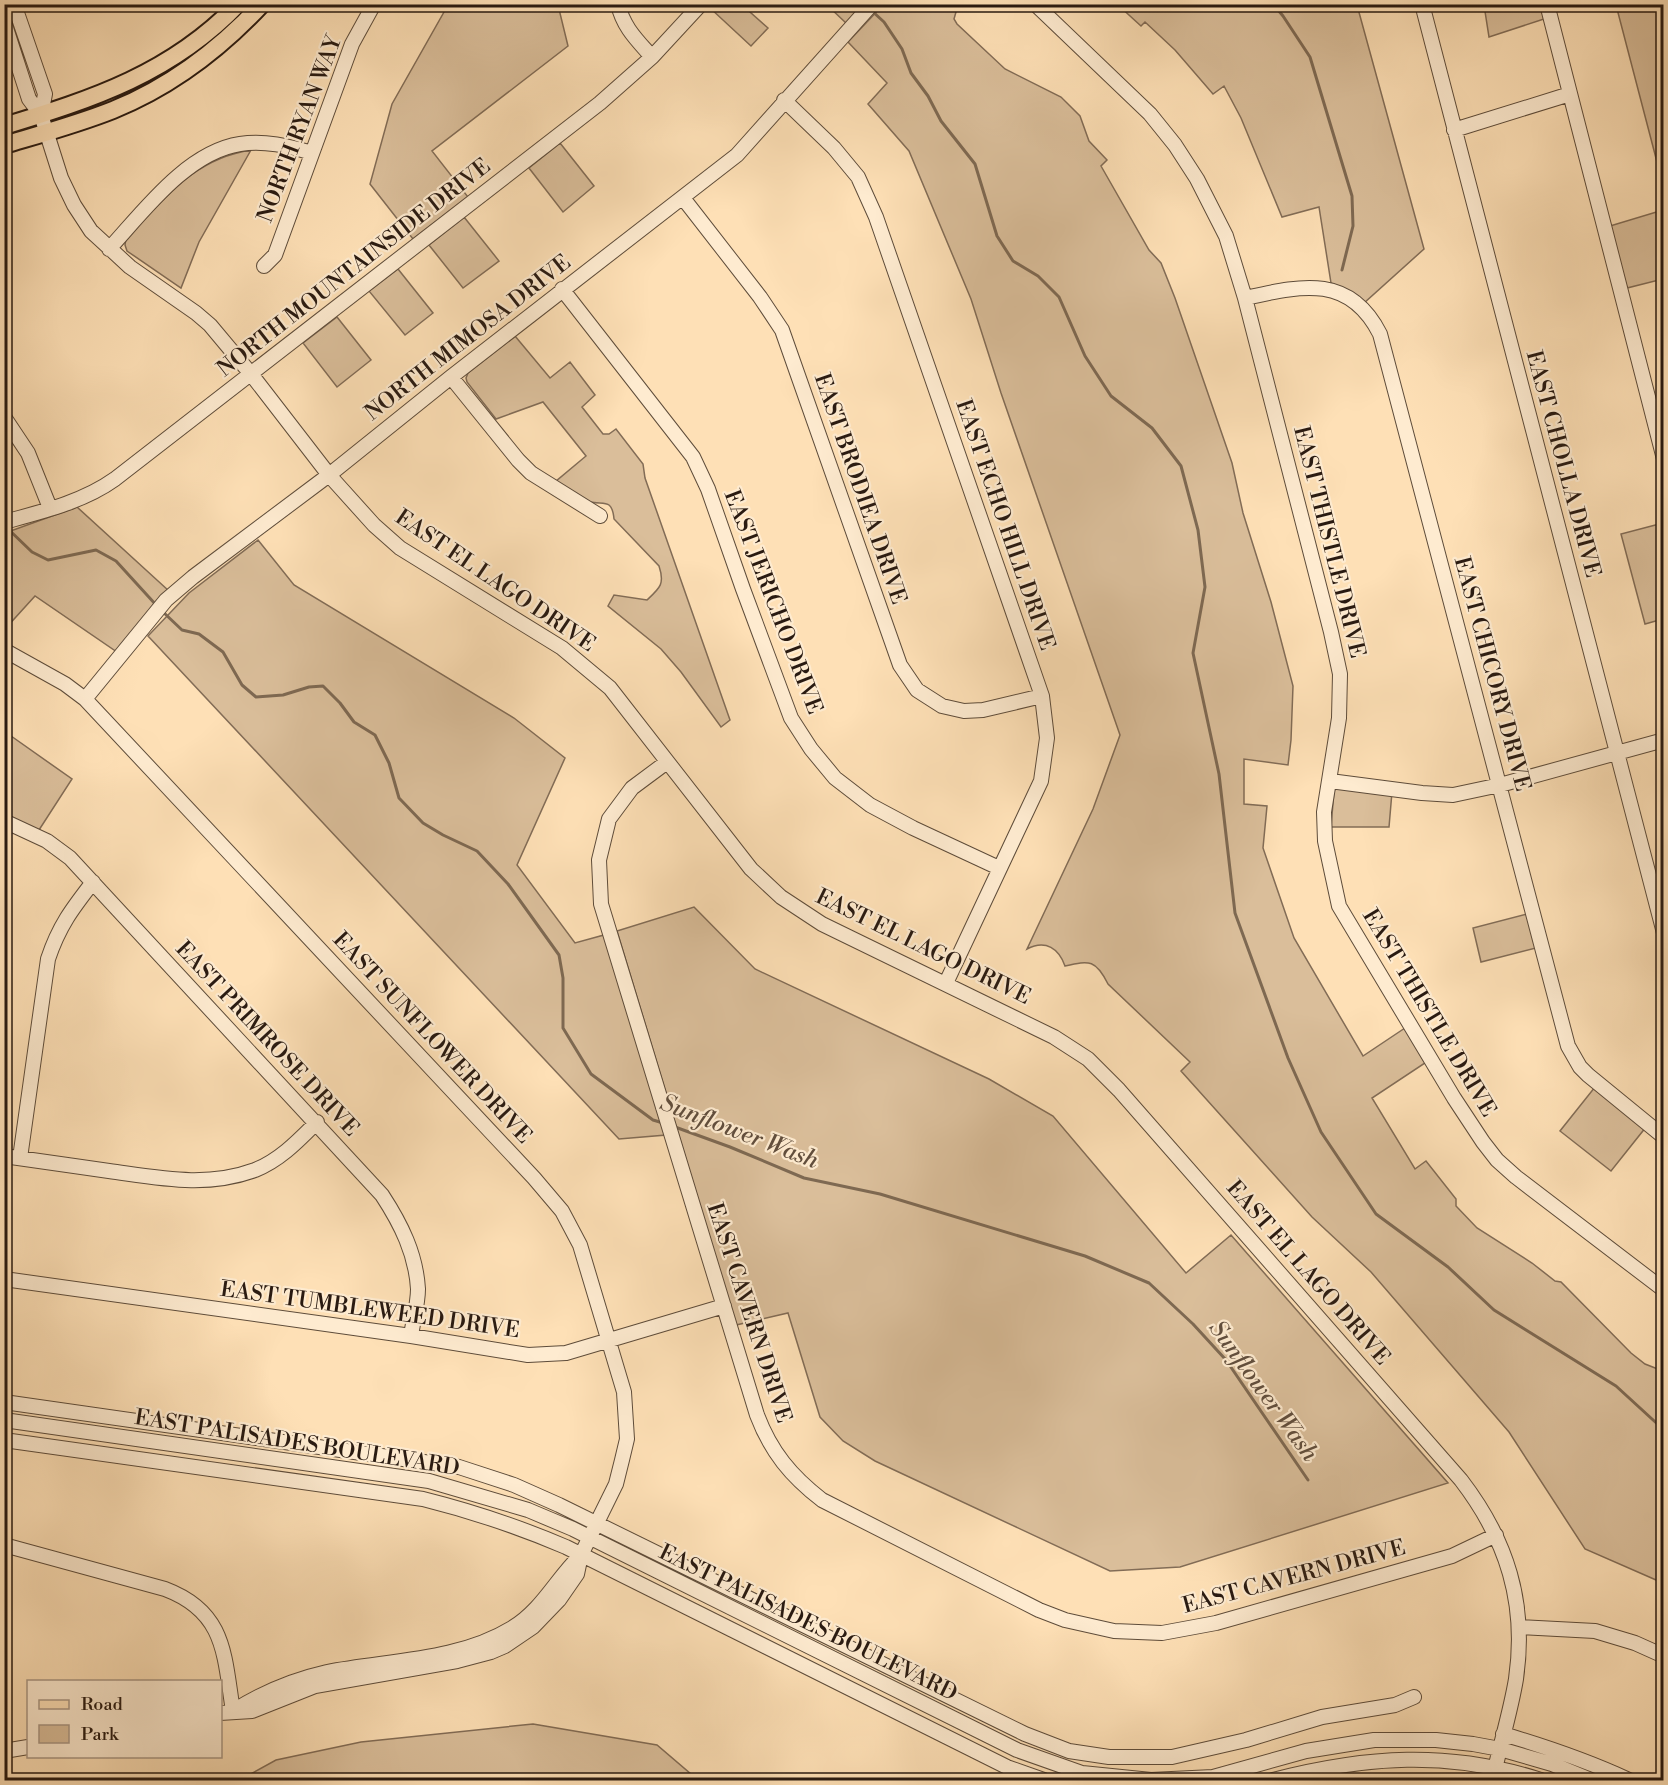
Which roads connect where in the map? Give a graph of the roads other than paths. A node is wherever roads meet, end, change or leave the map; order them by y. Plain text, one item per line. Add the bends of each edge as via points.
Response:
1 (14, 4) edge
2 (238, 4) edge
3 (261, 4) edge
4 (374, 4) edge
5 (618, 4) edge
6 (701, 4) edge
7 (872, 4) edge
8 (1035, 4) edge
9 (1422, 4) edge
10 (1547, 4) edge
11 (4, 22) edge
12 (652, 57) junction
13 (1570, 94) junction
14 (784, 100) junction
15 (41, 115) junction
16 (4, 126) edge
17 (1455, 130) junction
18 (45, 132) junction
19 (4, 145) edge
20 (312, 153) junction
21 (683, 198) junction
22 (109, 249) junction
23 (264, 266) dead end
24 (562, 289) junction
25 (1245, 297) junction
26 (251, 374) junction
27 (451, 376) junction
28 (4, 417) edge
29 (1664, 459) edge
30 (329, 475) junction
31 (50, 508) junction
32 (600, 516) dead end
33 (4, 522) edge
34 (4, 650) edge
35 (1042, 696) junction
36 (85, 699) junction
37 (1664, 740) edge
38 (1617, 753) junction
39 (667, 762) junction
40 (1330, 782) junction
41 (1500, 786) junction
42 (4, 821) edge
43 (999, 868) junction
44 (93, 882) junction
45 (1664, 933) edge
46 (946, 983) junction
47 (197, 996) junction
48 (186, 1007) dead end
49 (317, 1122) junction
50 (1664, 1137) edge
51 (4, 1156) edge
52 (20, 1158) junction
53 (4, 1279) edge
54 (1664, 1290) edge
55 (724, 1306) junction
56 (411, 1336) junction
57 (608, 1341) junction
58 (4, 1402) edge
59 (4, 1420) edge
60 (4, 1440) edge
61 (597, 1522) junction
62 (1496, 1535) junction
63 (589, 1538) junction
64 (4, 1545) edge
65 (581, 1555) junction
66 (1519, 1627) junction
67 (1664, 1656) edge
68 (1414, 1697) dead end
69 (227, 1712) edge
70 (1503, 1734) junction
71 (27, 1747) edge
72 (1500, 1749) junction
73 (4, 1751) edge
74 (1495, 1769) junction
75 (1044, 1780) edge
76 (1274, 1780) edge
77 (1540, 1780) edge
78 (1591, 1780) edge
79 (1629, 1780) edge

1 - 15 street, EAST EL LAGO DRIVE via 45,94
2 - 15 main road via 196,42 154,69 112,90
3 - 18 main road via 213,50 164,84 115,109
4 - 20 street, NORTH RYAN WAY via 352,44
5 - 12 street via 632,35
6 - 12 street, NORTH MOUNTAINSIDE DRIVE
7 - 14 street, NORTH MIMOSA DRIVE
8 - 25 street, EAST THISTLE DRIVE via 1150,114 1175,145 1226,236
9 - 17 street, EAST CHOLLA DRIVE
10 - 13 street
11 - 15 street, EAST EL LAGO DRIVE via 29,99
12 - 26 street, NORTH MOUNTAINSIDE DRIVE via 600,103
13 - 17 street
13 - 29 street
14 - 21 street, NORTH MIMOSA DRIVE via 737,155
14 - 35 street, EAST ECHO HILL DRIVE via 858,177 876,217
15 - 16 main road
15 - 18 street, EAST EL LAGO DRIVE
17 - 38 street, EAST CHOLLA DRIVE
18 - 19 main road
18 - 22 street, EAST EL LAGO DRIVE via 71,199 91,231
20 - 22 street via 258,143 218,150 168,185
20 - 23 street, NORTH RYAN WAY via 275,255
21 - 24 street, NORTH MIMOSA DRIVE
21 - 35 street, EAST BRODIEA DRIVE via 782,330 900,665 917,690 942,706 964,711
22 - 26 street, EAST EL LAGO DRIVE via 203,319
24 - 27 street, NORTH MIMOSA DRIVE
24 - 43 street, EAST JERICHO DRIVE via 693,457 791,718 811,749 835,778 870,806
25 - 40 street, EAST THISTLE DRIVE via 1340,674 1339,718
25 - 41 street, EAST CHICORY DRIVE via 1297,287 1328,289 1362,308 1373,320 1380,334
26 - 30 street, EAST EL LAGO DRIVE
26 - 31 street, NORTH MOUNTAINSIDE DRIVE via 105,486
27 - 30 street, NORTH MIMOSA DRIVE
27 - 32 street via 531,473
28 - 31 street via 31,459
30 - 36 street, NORTH MIMOSA DRIVE via 166,600
30 - 39 street, EAST EL LAGO DRIVE via 400,548 562,648 596,675
31 - 33 street, NORTH MOUNTAINSIDE DRIVE
34 - 36 street, EAST SUNFLOWER DRIVE
35 - 43 street, EAST ECHO HILL DRIVE via 1047,738 1041,781
36 - 57 street, EAST SUNFLOWER DRIVE via 562,1211 580,1245
37 - 38 street
38 - 41 street
38 - 45 street, EAST CHOLLA DRIVE
39 - 46 street, EAST EL LAGO DRIVE via 752,869 781,897 822,924
39 - 55 street, EAST CAVERN DRIVE via 632,788 609,819 599,860 601,904
40 - 41 street via 1452,795
40 - 54 street, EAST THISTLE DRIVE via 1324,812 1325,841 1339,906 1482,1142 1516,1177
41 - 50 street, EAST CHICORY DRIVE via 1568,1046 1580,1067 1597,1084
42 - 44 street, EAST PRIMROSE DRIVE via 47,841
43 - 46 street, EAST ECHO HILL DRIVE
44 - 47 street, EAST PRIMROSE DRIVE
44 - 52 street via 57,933 48,959
46 - 62 street, EAST EL LAGO DRIVE via 1054,1037 1101,1071 1461,1480
47 - 48 street
47 - 49 street, EAST PRIMROSE DRIVE
49 - 52 street via 272,1161 255,1170 218,1179 179,1181
49 - 56 street, EAST PRIMROSE DRIVE via 382,1195 401,1225 414,1260 418,1291
51 - 52 street
53 - 56 street, EAST TUMBLEWEED DRIVE
55 - 57 street, EAST TUMBLEWEED DRIVE
55 - 62 street, EAST CAVERN DRIVE via 765,1436 803,1485 822,1500 1065,1620 1114,1631 1162,1633 1216,1623 1452,1556
56 - 57 street, EAST TUMBLEWEED DRIVE via 528,1355 566,1353
57 - 61 street, EAST SUNFLOWER DRIVE via 624,1392 627,1439 616,1484
58 - 61 street via 459,1467 514,1485
59 - 63 street, EAST PALISADES BOULEVARD via 429,1481 528,1510
60 - 65 street, EAST PALISADES BOULEVARD via 423,1499 517,1526
61 - 63 street, EAST SUNFLOWER DRIVE
61 - 68 street via 1004,1724 1069,1751 1109,1757 1172,1757 1322,1717 1395,1705
62 - 66 street, EAST EL LAGO DRIVE via 1514,1584
63 - 65 street, EAST SUNFLOWER DRIVE
63 - 72 street, EAST PALISADES BOULEVARD via 1017,1750 1082,1773 1151,1780 1213,1777 1306,1751 1374,1740 1436,1740
64 - 69 street via 165,1589 188,1600 221,1639
65 - 69 street, EAST SUNFLOWER DRIVE via 532,1613 473,1652 460,1650 361,1672 309,1677
65 - 75 street, EAST PALISADES BOULEVARD via 1007,1767
66 - 67 street via 1595,1631
66 - 70 street, EAST EL LAGO DRIVE via 1515,1681
70 - 72 street, EAST EL LAGO DRIVE
70 - 79 street via 1557,1750
71 - 73 street
72 - 74 street, EAST EL LAGO DRIVE
72 - 78 street, EAST PALISADES BOULEVARD
74 - 76 street via 1427,1759 1376,1760
74 - 77 street

